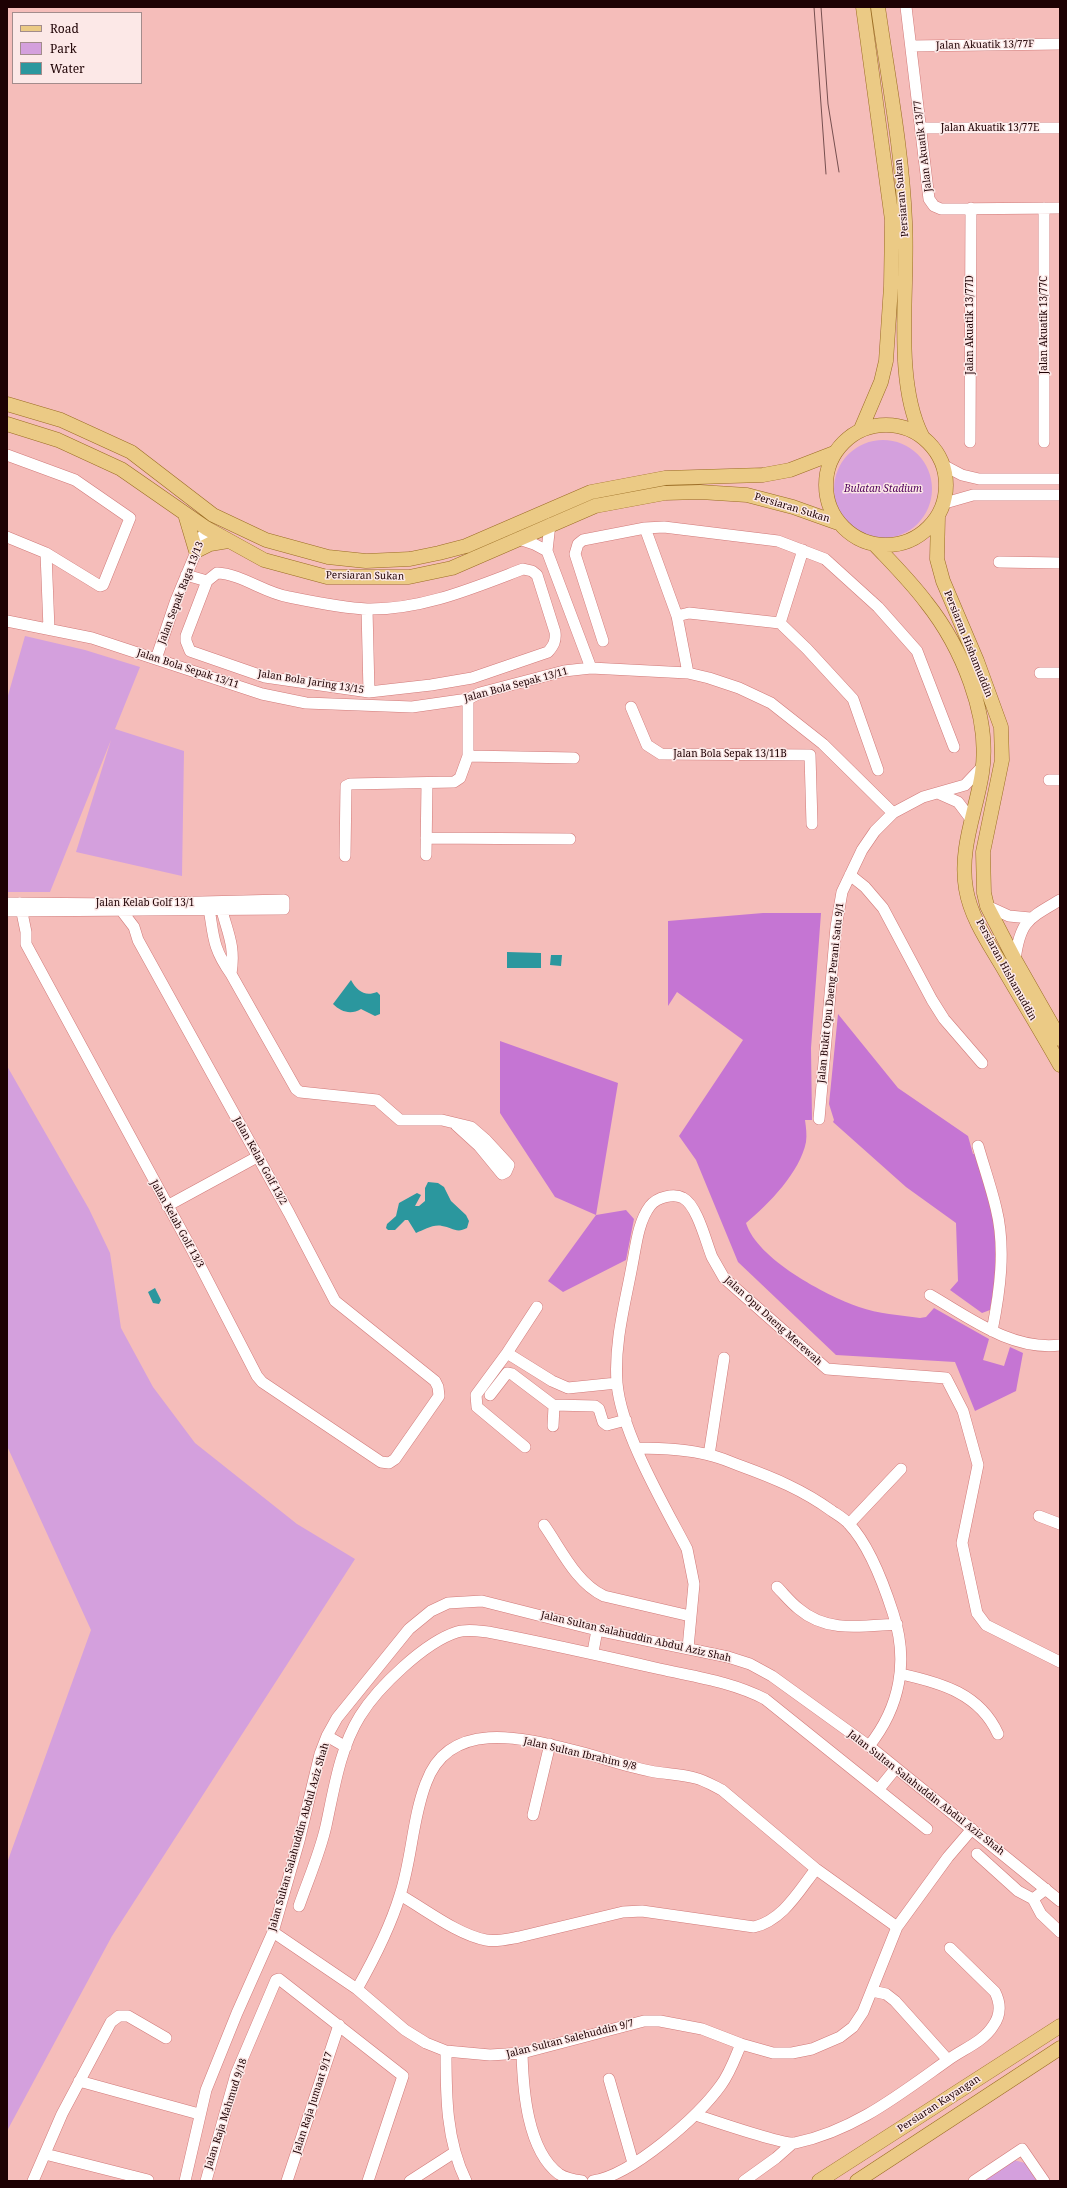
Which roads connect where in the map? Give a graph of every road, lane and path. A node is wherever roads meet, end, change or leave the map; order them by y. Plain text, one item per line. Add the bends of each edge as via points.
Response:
1 (864, 7) edge
2 (878, 7) edge
3 (906, 7) edge
4 (1060, 44) edge
5 (911, 46) junction
6 (921, 128) junction
7 (1060, 128) edge
8 (971, 208) junction
9 (1044, 208) junction
10 (1060, 208) edge
11 (7, 404) edge
12 (7, 424) edge
13 (861, 429) junction
14 (922, 436) junction
15 (970, 442) dead end
16 (1044, 442) dead end
17 (834, 453) junction
18 (7, 454) edge
19 (943, 465) junction
20 (1060, 479) edge
21 (1060, 495) edge
22 (945, 503) junction
23 (198, 504) junction
24 (185, 514) junction
25 (938, 516) junction
26 (228, 523) junction
27 (838, 523) junction
28 (550, 524) junction
29 (206, 528) junction
30 (645, 528) junction
31 (7, 537) edge
32 (519, 539) junction
33 (228, 541) junction
34 (876, 546) junction
35 (803, 550) junction
36 (196, 551) junction
37 (547, 551) junction
38 (46, 553) junction
39 (999, 562) dead end
40 (1060, 563) edge
41 (186, 575) junction
42 (207, 581) junction
43 (539, 581) junction
44 (562, 590) junction
45 (367, 609) junction
46 (677, 616) junction
47 (7, 621) edge
48 (780, 623) junction
49 (49, 629) junction
50 (603, 641) dead end
51 (156, 659) junction
52 (591, 668) junction
53 (688, 673) junction
54 (1040, 673) dead end
55 (1060, 673) edge
56 (265, 677) junction
57 (472, 678) junction
58 (369, 692) junction
59 (480, 693) junction
60 (262, 694) junction
61 (468, 699) junction
62 (631, 707) dead end
63 (823, 744) junction
64 (954, 747) dead end
65 (810, 755) junction
66 (468, 756) junction
67 (574, 758) dead end
68 (983, 766) junction
69 (878, 770) dead end
70 (1049, 780) dead end
71 (1060, 780) edge
72 (427, 783) junction
73 (940, 794) junction
74 (893, 813) junction
75 (970, 818) junction
76 (812, 824) dead end
77 (426, 838) junction
78 (570, 839) dead end
79 (426, 855) dead end
80 (345, 856) dead end
81 (850, 875) junction
82 (284, 900) dead end
83 (1060, 900) edge
84 (7, 903) edge
85 (208, 906) junction
86 (221, 906) junction
87 (987, 906) junction
88 (20, 907) junction
89 (121, 907) junction
90 (7, 911) edge
91 (1030, 918) junction
92 (1015, 960) junction
93 (231, 974) junction
94 (1060, 1039) edge
95 (982, 1064) dead end
96 (1060, 1065) edge
97 (819, 1119) dead end
98 (456, 1124) junction
99 (978, 1146) dead end
100 (257, 1157) junction
101 (167, 1206) junction
102 (930, 1295) dead end
103 (537, 1307) dead end
104 (992, 1331) junction
105 (1060, 1344) edge
106 (507, 1353) junction
107 (724, 1358) dead end
108 (617, 1383) junction
109 (490, 1395) dead end
110 (554, 1406) junction
111 (626, 1420) junction
112 (553, 1426) dead end
113 (525, 1447) dead end
114 (637, 1448) junction
115 (709, 1455) junction
116 (389, 1463) joint
117 (901, 1469) dead end
118 (1039, 1516) dead end
119 (849, 1524) junction
120 (1060, 1524) edge
121 (544, 1525) dead end
122 (777, 1587) dead end
123 (690, 1616) junction
124 (897, 1624) junction
125 (597, 1630) junction
126 (688, 1648) junction
127 (593, 1652) junction
128 (1060, 1662) edge
129 (901, 1674) junction
130 (998, 1734) dead end
131 (327, 1736) junction
132 (550, 1744) junction
133 (346, 1746) junction
134 (869, 1746) junction
135 (896, 1768) junction
136 (879, 1789) junction
137 (533, 1815) dead end
138 (927, 1829) dead end
139 (972, 1829) junction
140 (977, 1854) dead end
141 (816, 1869) junction
142 (1046, 1889) junction
143 (400, 1895) junction
144 (1033, 1899) junction
145 (1060, 1901) edge
146 (299, 1906) dead end
147 (898, 1927) junction
148 (273, 1932) junction
149 (1060, 1932) edge
150 (950, 1948) dead end
151 (357, 1988) junction
152 (872, 1990) junction
153 (339, 2025) junction
154 (1060, 2026) edge
155 (166, 2038) dead end
156 (741, 2044) junction
157 (1060, 2048) edge
158 (446, 2051) junction
159 (522, 2053) junction
160 (948, 2060) junction
161 (609, 2079) dead end
162 (80, 2081) junction
163 (199, 2114) junction
164 (696, 2115) junction
165 (793, 2143) junction
166 (454, 2152) junction
167 (45, 2154) junction
168 (633, 2163) junction
169 (557, 2178) edge
170 (148, 2180) edge
171 (33, 2181) edge
172 (185, 2181) edge
173 (206, 2181) edge
174 (287, 2181) edge
175 (368, 2181) edge
176 (410, 2181) edge
177 (466, 2181) edge
178 (582, 2181) edge
179 (593, 2181) edge
180 (744, 2181) edge
181 (819, 2181) edge
182 (857, 2181) edge
183 (974, 2181) edge
184 (1044, 2181) edge

1 - 13 main road, Persiaran Sukan via 892,220 892,254 886,361 881,382
2 - 14 main road, Persiaran Sukan via 905,221 906,372 910,406
3 - 5 street, Jalan Akuatik 13/77
4 - 5 street, Jalan Akuatik 13/77F
5 - 6 street, Jalan Akuatik 13/77
6 - 7 street, Jalan Akuatik 13/77E
6 - 8 street, Jalan Akuatik 13/77 via 929,199 934,206 941,209
8 - 9 street, Jalan Akuatik 13/77
8 - 15 street, Jalan Akuatik 13/77D
9 - 10 street, Jalan Akuatik 13/77
9 - 16 street, Jalan Akuatik 13/77C
11 - 23 main road, Persiaran Sukan via 62,420 131,452
12 - 24 main road, Persiaran Sukan via 58,440 120,469
13 - 14 main road via 882,424 903,427
13 - 17 main road via 851,435
14 - 19 main road via 934,449
17 - 26 main road, Persiaran Sukan via 790,470 763,475 665,478 591,492 466,546 410,558 366,561 328,557 266,540
17 - 27 main road via 827,470 825,488 829,506
18 - 38 street via 75,480 130,518 106,578 100,586
19 - 20 street via 980,479
19 - 22 main road
21 - 22 street via 973,495
22 - 25 main road
23 - 26 main road, Persiaran Sukan
23 - 29 main road via 206,519
24 - 29 main road, Persiaran Sukan
24 - 36 main road
25 - 34 main road via 926,530 911,541 894,546
25 - 87 main road, Persiaran Hishamuddin via 937,558 943,581 977,661 1001,727 1002,760 983,852 982,873
26 - 29 main road
27 - 28 main road, Persiaran Sukan via 793,507 747,495 700,492 665,493 595,506
27 - 34 main road via 855,537
28 - 32 main road, Persiaran Sukan
28 - 37 street
29 - 33 main road, Persiaran Sukan
29 - 36 street, Jalan Sepak Raga 13/13
30 - 35 street via 664,527 778,541
30 - 46 street
30 - 50 street via 583,540 575,549
31 - 38 street
32 - 33 main road, Persiaran Sukan via 452,568 409,577 378,578 327,578 264,560
32 - 37 street
33 - 36 main road via 210,544
34 - 68 main road, Persiaran Hishamuddin via 927,603 947,632 976,700 983,727
35 - 48 street
35 - 64 street via 825,559 878,607 917,651
36 - 41 street, Jalan Sepak Raga 13/13
37 - 44 street
38 - 49 street
39 - 40 street
41 - 42 street
41 - 51 street, Jalan Sepak Raga 13/13
42 - 45 street via 217,574 223,574 287,597
42 - 56 street, Jalan Bola Jaring 13/15 via 186,636 190,651
43 - 44 street via 546,580
43 - 45 street via 532,571 523,569 453,596 411,605
43 - 57 street, Jalan Bola Jaring 13/15 via 556,632 553,647 548,652
44 - 52 street
45 - 58 street
46 - 48 street via 689,613
46 - 53 street
47 - 49 street, Jalan Bola Sepak 13/11
48 - 69 street via 854,699
49 - 51 street, Jalan Bola Sepak 13/11 via 92,638
51 - 60 street, Jalan Bola Sepak 13/11
52 - 53 street, Jalan Bola Sepak 13/11
52 - 59 street, Jalan Bola Sepak 13/11 via 564,671
53 - 63 street, Jalan Bola Sepak 13/11 via 739,688 772,703
54 - 55 street
56 - 58 street, Jalan Bola Jaring 13/15
56 - 60 street
57 - 58 street, Jalan Bola Jaring 13/15 via 431,686
57 - 59 street
59 - 61 street, Jalan Bola Sepak 13/11
60 - 61 street, Jalan Bola Sepak 13/11 via 306,703 356,706 412,707
61 - 66 street
62 - 65 street, Jalan Bola Sepak 13/11B via 647,745 661,754
63 - 65 street
63 - 74 street, Jalan Bola Sepak 13/11
65 - 76 street
66 - 67 street
66 - 72 street via 460,778 454,782
68 - 73 street, Jalan Bukit Opu Daeng Perani Satu 9/1 via 965,785
68 - 75 main road, Persiaran Hishamuddin
70 - 71 street
72 - 77 street
72 - 80 street via 346,786
73 - 74 street, Jalan Bukit Opu Daeng Perani Satu 9/1 via 924,797
73 - 75 street via 958,802
74 - 81 street, Jalan Bukit Opu Daeng Perani Satu 9/1 via 870,837
75 - 96 main road, Persiaran Hishamuddin via 965,868 969,904 984,935
77 - 78 street
77 - 79 street
81 - 95 street via 865,887 883,908 944,1019
81 - 97 street, Jalan Bukit Opu Daeng Perani Satu 9/1 via 842,892 836,927
82 - 86 street, Jalan Kelab Golf 13/1
83 - 91 street
84 - 88 street, Jalan Kelab Golf 13/1
85 - 86 street, Jalan Kelab Golf 13/1
85 - 89 street, Jalan Kelab Golf 13/1
85 - 93 street via 213,940 219,957
86 - 93 street via 232,941 234,958
87 - 91 street via 1009,916
87 - 92 main road, Persiaran Hishamuddin
88 - 89 street, Jalan Kelab Golf 13/1
88 - 90 street
88 - 101 street, Jalan Kelab Golf 13/3 via 26,944
89 - 100 street, Jalan Kelab Golf 13/2
91 - 92 street via 1019,936
92 - 94 main road, Persiaran Hishamuddin
93 - 98 street via 300,1092 377,1100 400,1120 442,1120
98 - 98 street via 471,1127 486,1140 508,1165 506,1172 502,1174 497,1171 479,1146
99 - 104 street via 997,1209 1002,1246 998,1303
100 - 101 street
100 - 116 street, Jalan Kelab Golf 13/2 via 335,1301 435,1381 438,1387 439,1396 395,1459
101 - 116 street, Jalan Kelab Golf 13/3 via 262,1382 381,1462
102 - 104 street
103 - 106 street
104 - 105 street via 1018,1343 1044,1347
106 - 108 street via 568,1388
106 - 113 street via 476,1395 477,1407
107 - 115 street
108 - 111 street, Jalan Opu Daeng Merewah
108 - 128 street, Jalan Opu Daeng Merewah via 618,1339 639,1232 645,1214 651,1204 660,1198 683,1198 692,1205 713,1258 724,1278 827,1369 946,1378 963,1411 978,1465 962,1543 977,1613 986,1625
109 - 110 street via 506,1374 512,1374
110 - 111 street via 595,1406 599,1408 603,1422 607,1426
110 - 112 street
111 - 114 street, Jalan Opu Daeng Merewah
114 - 115 street
114 - 123 street, Jalan Opu Daeng Merewah via 687,1550 694,1584
115 - 119 street via 782,1480
117 - 119 street
118 - 120 street
119 - 124 street via 873,1562
121 - 123 street via 593,1591 604,1596
122 - 124 street via 799,1610 835,1627
123 - 126 street, Jalan Opu Daeng Merewah
124 - 129 street via 902,1652
125 - 126 street, Jalan Sultan Salahuddin Abdul Aziz Shah
125 - 127 street
125 - 131 street, Jalan Sultan Salahuddin Abdul Aziz Shah via 482,1601 448,1603 431,1611 409,1629 346,1707
126 - 134 street, Jalan Sultan Salahuddin Abdul Aziz Shah via 750,1664 772,1676
127 - 133 street via 488,1632 458,1632 420,1652 392,1677 360,1716
127 - 136 street via 748,1690 765,1699
129 - 130 street via 950,1688 968,1698 982,1708 992,1720
129 - 134 street via 893,1706 881,1731
131 - 133 street
131 - 148 street, Jalan Sultan Salahuddin Abdul Aziz Shah
132 - 137 street
132 - 141 street, Jalan Sultan Ibrahim 9/8 via 650,1771 696,1778 722,1790
132 - 143 street, Jalan Sultan Ibrahim 9/8 via 501,1736 482,1737 469,1740 449,1751 436,1763 426,1782 420,1803
133 - 146 street via 326,1827
134 - 135 street, Jalan Sultan Salahuddin Abdul Aziz Shah
135 - 136 street
135 - 139 street, Jalan Sultan Salahuddin Abdul Aziz Shah
136 - 138 street
139 - 142 street, Jalan Sultan Salahuddin Abdul Aziz Shah
139 - 147 street, Jalan Sultan Salehuddin 9/7 via 948,1857
140 - 144 street via 1018,1891
141 - 143 street via 780,1914 770,1922 754,1927 642,1911 623,1912 520,1937 485,1940 464,1932
141 - 147 street, Jalan Sultan Ibrahim 9/8
142 - 144 street
142 - 145 street, Jalan Sultan Salahuddin Abdul Aziz Shah
143 - 151 street, Jalan Sultan Ibrahim 9/8 via 378,1952
144 - 149 street via 1041,1914
147 - 152 street, Jalan Sultan Salehuddin 9/7
148 - 151 street, Jalan Sultan Salehuddin 9/7
148 - 163 street, Jalan Sultan Salahuddin Abdul Aziz Shah via 237,2013
150 - 160 street via 995,1992 1000,2009 999,2017 984,2036
151 - 158 street, Jalan Sultan Salehuddin 9/7 via 405,2030
152 - 156 street, Jalan Sultan Salehuddin 9/7 via 863,2012 853,2027 828,2044 792,2053 773,2053
152 - 160 street via 886,1994 895,2001
153 - 173 street, Jalan Raja Mahmud 9/18 via 284,1980 276,1980 236,2074
153 - 174 street, Jalan Raja Jumaat 9/17
153 - 175 street via 403,2076
154 - 181 main road, Persiaran Kayangan
155 - 162 street via 128,2016 119,2016 111,2022
156 - 159 street, Jalan Sultan Salehuddin 9/7 via 702,2029 660,2021 644,2021
156 - 164 street via 722,2084
157 - 182 main road, Persiaran Kayangan
158 - 159 street, Jalan Sultan Salehuddin 9/7 via 490,2055
158 - 166 street via 448,2112
159 - 169 street via 524,2096 534,2137
160 - 165 street via 902,2094 857,2121
161 - 168 street
162 - 163 street
162 - 167 street
163 - 172 street, Jalan Sultan Salahuddin Abdul Aziz Shah
164 - 165 street
164 - 168 street
165 - 180 street
166 - 176 street
166 - 177 street
167 - 170 street
167 - 171 street
168 - 179 street via 616,2173
169 - 178 street
183 - 184 street via 1022,2149

